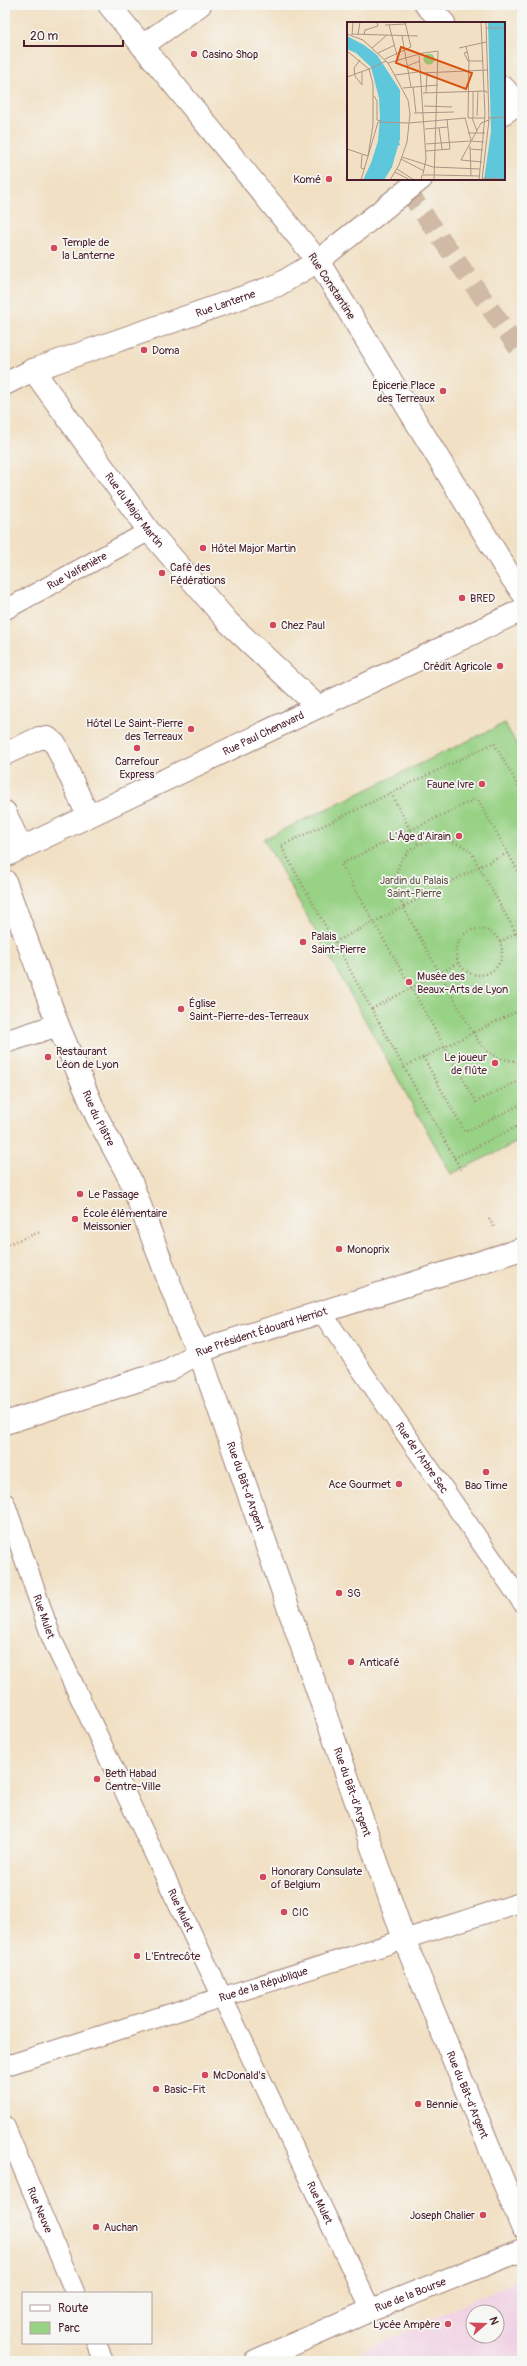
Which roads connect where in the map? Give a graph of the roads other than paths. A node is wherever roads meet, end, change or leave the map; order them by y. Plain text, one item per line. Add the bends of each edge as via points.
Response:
1 (109, 5) edge
2 (200, 5) edge
3 (426, 5) edge
4 (443, 22) edge
5 (142, 46) junction
6 (420, 180) edge
7 (318, 262) junction
8 (33, 370) junction
9 (5, 384) edge
10 (149, 531) junction
11 (522, 592) edge
12 (5, 610) edge
13 (522, 610) edge
14 (318, 707) junction
15 (5, 754) edge
16 (5, 812) edge
17 (88, 816) junction
18 (13, 852) edge
19 (5, 881) edge
20 (58, 1025) junction
21 (5, 1042) edge
22 (522, 1249) edge
23 (322, 1312) junction
24 (199, 1352) junction
25 (5, 1423) edge
26 (5, 1503) edge
27 (522, 1602) edge
28 (522, 1902) edge
29 (404, 1939) junction
30 (223, 1996) junction
31 (5, 2066) edge
32 (5, 2126) edge
33 (522, 2227) edge
34 (522, 2250) edge
35 (75, 2292) edge
36 (372, 2310) junction
37 (96, 2344) edge
38 (104, 2361) edge
39 (255, 2361) edge

1 - 5 street, Rue Constantine
2 - 5 street
3 - 4 street
5 - 7 street, Rue Constantine
6 - 7 street, Rue Lanterne
7 - 8 street, Rue Lanterne via 278,285
7 - 11 street, Rue Constantine
8 - 9 street, Rue Lanterne
8 - 10 street, Rue du Major Martin
10 - 12 street, Rue Valfenière
10 - 14 street, Rue du Major Martin via 229,623
13 - 14 street, Rue Paul Chenavard
14 - 17 street, Rue Paul Chenavard
15 - 17 street via 39,738 48,738 56,745
16 - 18 street
17 - 18 street, Rue Paul Chenavard
19 - 20 street, Rue du Plâtre
20 - 21 street
20 - 24 street, Rue du Plâtre via 97,1117 130,1178 187,1330
22 - 23 street, Rue Président Édouard Herriot
23 - 24 street, Rue Président Édouard Herriot
23 - 27 street, Rue de l'Arbre Sec
24 - 25 street, Rue Président Édouard Herriot via 167,1371
24 - 29 street, Rue du Bât-d'Argent
26 - 30 street, Rue Mulet via 52,1639
28 - 29 street, Rue de la République
29 - 30 street, Rue de la République
29 - 33 street, Rue du Bât-d'Argent
30 - 31 street, Rue de la République
30 - 36 street, Rue Mulet
32 - 35 street, Rue Neuve
34 - 36 street, Rue de la Bourse
36 - 39 street, Rue de la Bourse
37 - 38 street

